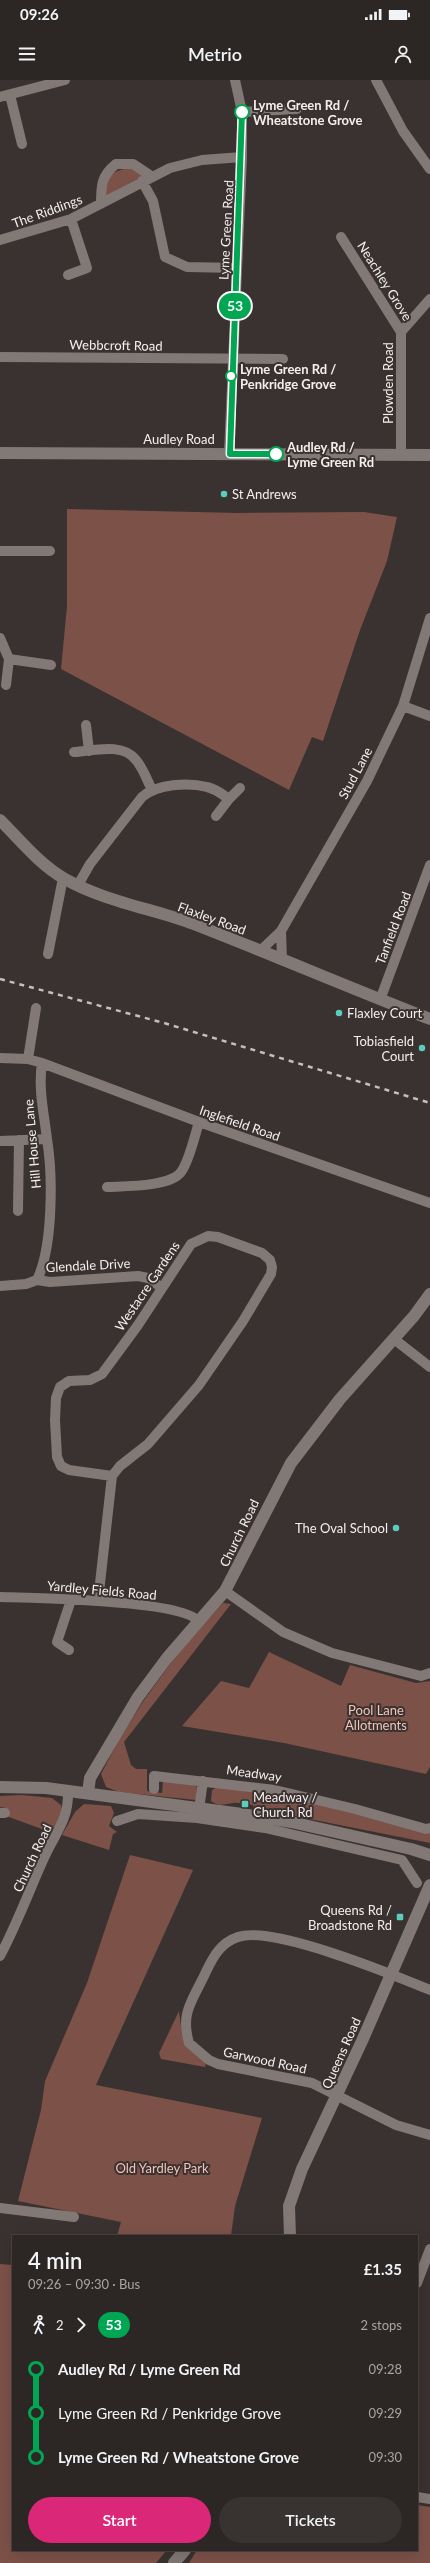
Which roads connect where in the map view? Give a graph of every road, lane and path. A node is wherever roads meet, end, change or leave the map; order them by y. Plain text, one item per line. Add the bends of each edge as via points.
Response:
1 (65, 80) edge
2 (235, 80) edge
3 (376, 80) edge
4 (10, 95) junction
5 (0, 97) edge
6 (297, 109) dead end
7 (242, 112) junction
8 (22, 144) dead end
9 (242, 157) junction
10 (430, 169) edge
11 (147, 178) junction
12 (101, 204) junction
13 (71, 219) junction
14 (0, 240) edge
15 (344, 240) dead end
16 (237, 268) junction
17 (68, 275) dead end
18 (430, 298) edge
19 (401, 332) junction
20 (0, 357) edge
21 (283, 359) dead end
22 (232, 360) junction
23 (0, 453) edge
24 (230, 454) junction
25 (401, 455) junction
26 (430, 455) edge
27 (0, 551) edge
28 (50, 551) dead end
29 (430, 618) edge
30 (0, 638) edge
31 (9, 659) junction
32 (51, 665) dead end
33 (6, 685) dead end
34 (403, 706) junction
35 (430, 716) edge
36 (86, 726) dead end
37 (89, 751) junction
38 (74, 752) dead end
39 (240, 788) dead end
40 (152, 790) junction
41 (229, 799) junction
42 (216, 816) dead end
43 (0, 820) edge
44 (430, 865) edge
45 (63, 878) junction
46 (78, 886) junction
47 (281, 931) junction
48 (260, 951) junction
49 (48, 954) dead end
50 (282, 960) junction
51 (380, 1000) junction
52 (36, 1008) dead end
53 (430, 1019) edge
54 (0, 1058) edge
55 (28, 1060) junction
56 (42, 1064) junction
57 (199, 1122) junction
58 (19, 1140) junction
59 (47, 1140) junction
60 (0, 1141) edge
61 (107, 1187) dead end
62 (430, 1203) edge
63 (18, 1210) dead end
64 (36, 1280) junction
65 (0, 1286) edge
66 (162, 1288) junction
67 (430, 1294) edge
68 (394, 1339) junction
69 (430, 1367) edge
70 (112, 1476) junction
71 (225, 1591) junction
72 (0, 1597) edge
73 (71, 1600) junction
74 (98, 1601) junction
75 (198, 1621) junction
76 (68, 1650) dead end
77 (430, 1673) edge
78 (203, 1780) junction
79 (0, 1787) edge
80 (154, 1789) dead end
81 (68, 1791) junction
82 (88, 1793) junction
83 (198, 1813) junction
84 (117, 1821) dead end
85 (430, 1828) edge
86 (357, 1842) junction
87 (430, 1855) edge
88 (417, 1882) dead end
89 (430, 1885) edge
90 (0, 1956) edge
91 (390, 1974) junction
92 (430, 1990) edge
93 (337, 2096) junction
94 (430, 2135) edge
95 (0, 2208) edge
96 (74, 2217) dead end
97 (290, 2235) edge
98 (430, 2250) edge
99 (418, 2280) edge
100 (418, 2497) edge
101 (430, 2499) edge
102 (184, 2551) edge
103 (174, 2563) edge

1 - 4 street
2 - 7 street, Lyme Green Road
3 - 10 street via 404,131
4 - 5 street
4 - 8 street
6 - 7 street
7 - 9 street, Lyme Green Road
9 - 11 street, The Riddings via 202,160 170,168
9 - 16 street, Lyme Green Road
11 - 12 street, The Riddings
11 - 12 street, The Riddings via 133,164 116,164 104,175 101,184
11 - 16 street via 165,258 187,268
12 - 13 street, The Riddings
13 - 14 street, The Riddings
13 - 17 street via 87,268
15 - 19 street, Neachley Grove
16 - 22 street, Lyme Green Road
18 - 19 street, Plowden Road
19 - 25 street, Plowden Road
20 - 22 street, Webbcroft Road
21 - 22 street, Webbcroft Road
22 - 24 street, Lyme Green Road
23 - 24 street, Audley Road
24 - 25 street, Audley Road
25 - 26 street, Audley Road
27 - 28 street
29 - 34 street, Stud Lane
30 - 31 street
31 - 32 street
31 - 33 street
34 - 35 street
34 - 47 street, Stud Lane via 367,781
36 - 37 street
37 - 38 street
37 - 40 street via 114,749 131,754
39 - 41 street
40 - 41 street via 186,786 207,787
40 - 46 street via 142,797 90,864
41 - 42 street
43 - 45 street, Flaxley Road via 40,860
44 - 51 street, Tanfield Road
45 - 46 street, Flaxley Road
45 - 49 street
46 - 48 street, Flaxley Road via 189,922
47 - 48 street, Stud Lane
47 - 50 street
48 - 50 street, Flaxley Road
50 - 51 street, Flaxley Road
51 - 53 street, Flaxley Road
52 - 55 street
54 - 55 street, Inglefield Road
55 - 56 street, Inglefield Road
56 - 57 street, Inglefield Road
56 - 59 street, Hill House Lane via 39,1079
57 - 61 street via 182,1171 176,1178 167,1182
57 - 62 street, Inglefield Road
58 - 59 street
58 - 60 street
58 - 63 street
59 - 64 street, Hill House Lane via 50,1185 48,1231 43,1267
64 - 65 street via 26,1284
64 - 66 street, Glendale Drive via 50,1282 138,1276 148,1278
66 - 70 street, Westacre Gardens via 102,1374 90,1380 69,1381 60,1387 56,1398 56,1445 61,1466 68,1470
66 - 70 street, Westacre Gardens via 191,1244 208,1236 262,1253 272,1267 271,1274 243,1321 199,1385 148,1444 120,1466
67 - 68 street, Church Road
68 - 69 street
68 - 71 street, Church Road via 340,1399 292,1462
70 - 74 street
71 - 75 street, Church Road
71 - 77 street via 283,1632 332,1653 421,1676
72 - 73 street, Yardley Fields Road
73 - 74 street, Yardley Fields Road
73 - 76 street via 57,1642
74 - 75 street, Yardley Fields Road via 180,1610
75 - 82 street, Church Road via 138,1697 90,1778
78 - 80 street, Meadway via 154,1776
78 - 83 street
78 - 85 street, Meadway via 275,1790
79 - 81 street
81 - 82 street
81 - 90 street, Church Road via 69,1806 64,1821 44,1857 18,1922
82 - 83 street
83 - 84 street via 138,1814
83 - 86 street via 291,1822
86 - 87 street via 412,1849
86 - 88 street via 402,1860
89 - 91 street, Queens Road
91 - 92 street, Garwood Road
91 - 93 street, Queens Road
91 - 93 street, Garwood Road via 344,1957 276,1938 244,1936 227,1942 217,1950 185,2014 188,2043 209,2060 312,2083
93 - 94 street, Garwood Road via 396,2125
93 - 97 street, Queens Road via 293,2194 289,2216
95 - 96 street
98 - 99 street
100 - 101 street
102 - 103 street

